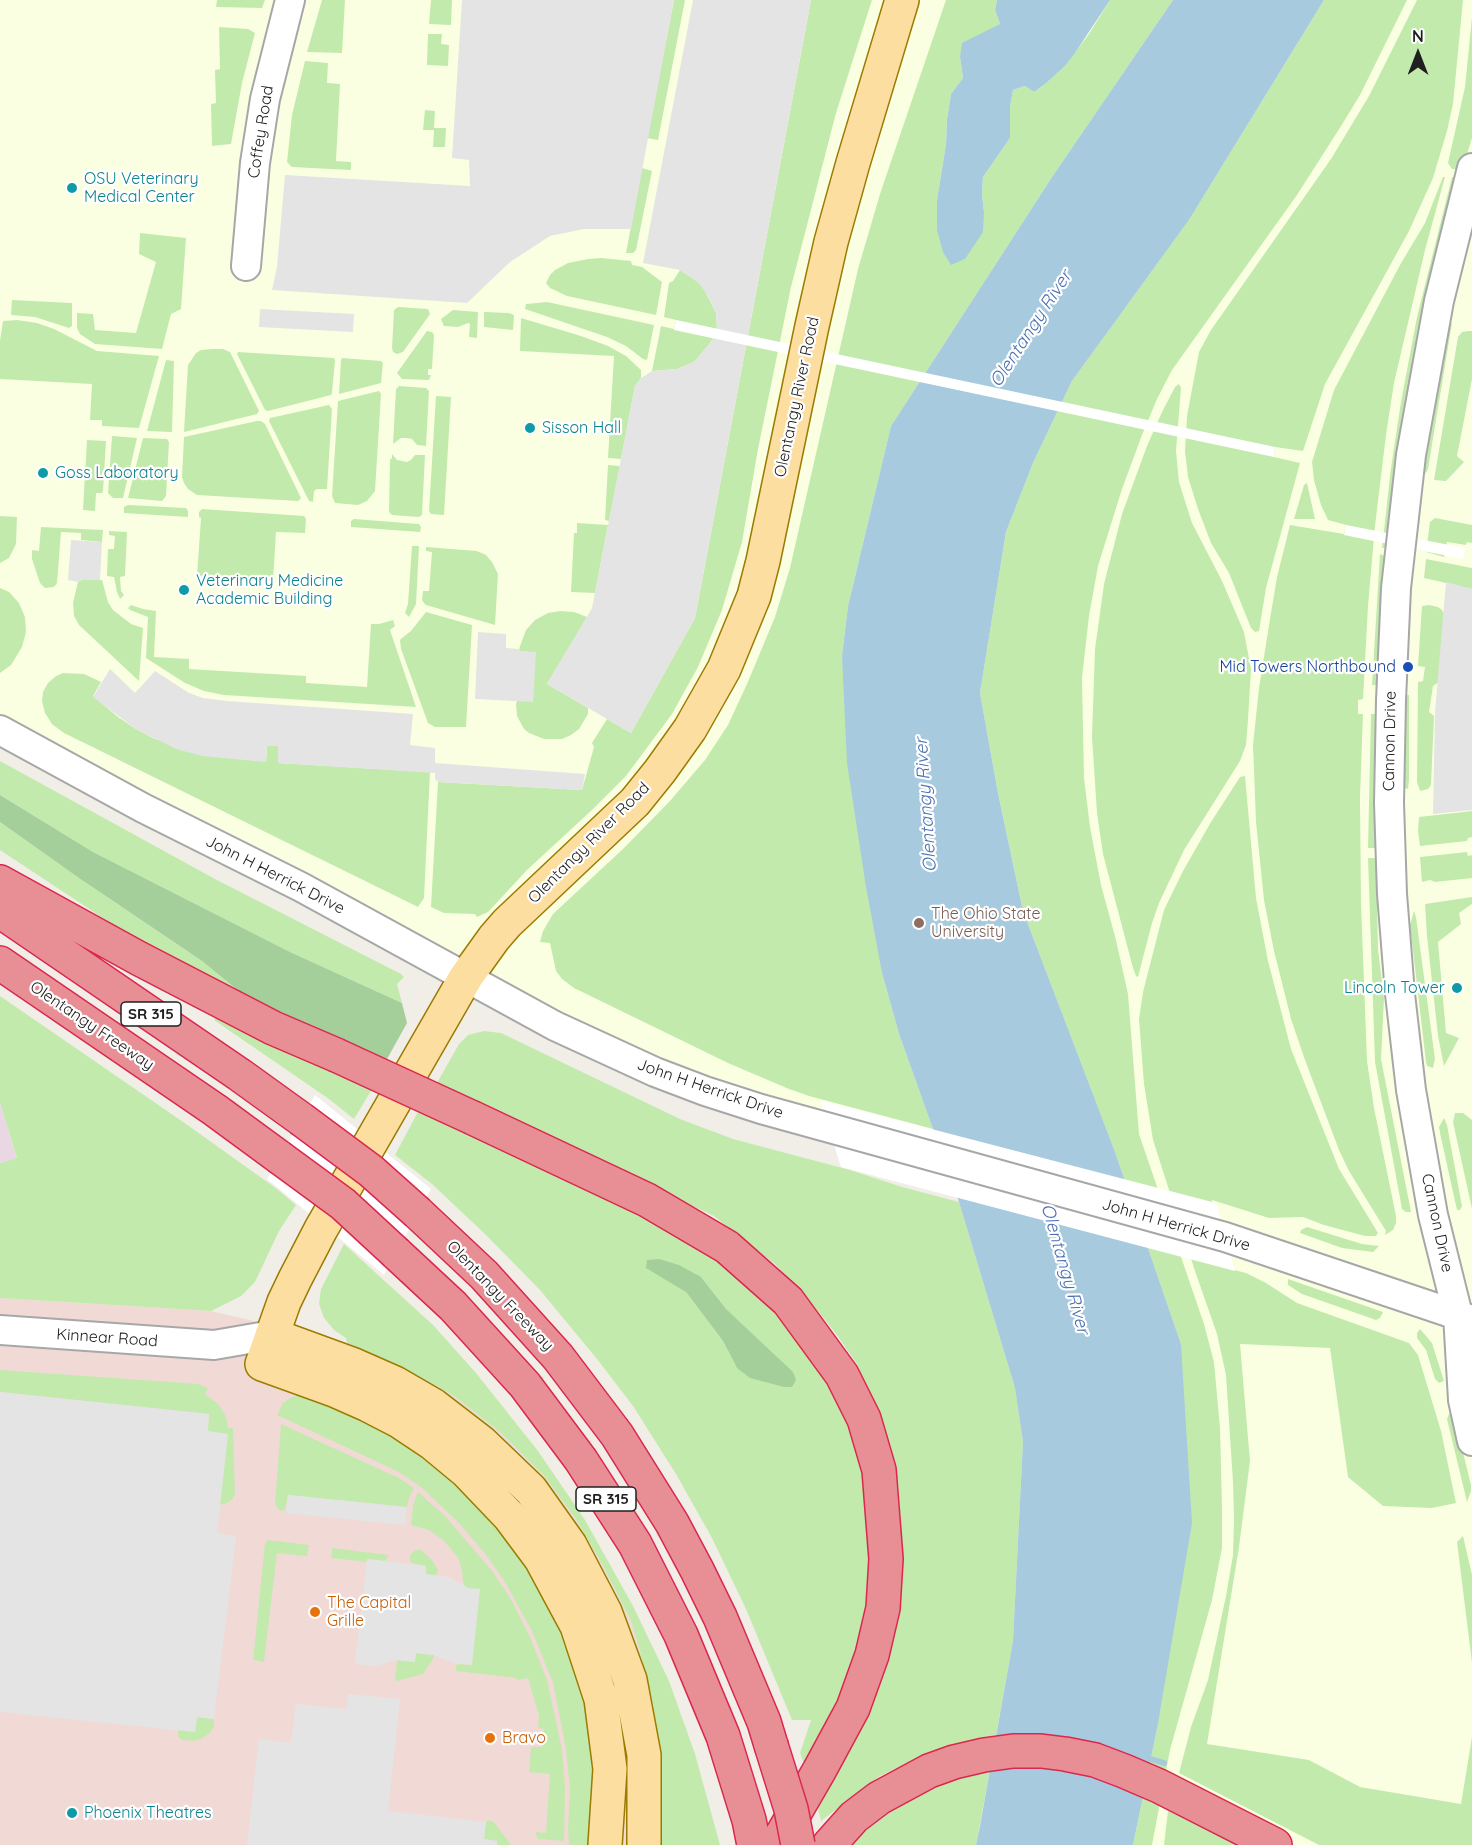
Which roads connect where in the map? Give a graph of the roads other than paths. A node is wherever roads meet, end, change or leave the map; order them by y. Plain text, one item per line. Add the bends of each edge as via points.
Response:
1 (290, 0) edge
2 (902, 0) edge
3 (1472, 168) edge
4 (246, 266) dead end
5 (0, 730) edge
6 (0, 882) edge
7 (0, 911) edge
8 (0, 963) edge
9 (466, 977) junction
10 (1465, 1317) edge
11 (0, 1330) edge
12 (1472, 1343) edge
13 (267, 1350) junction
14 (1472, 1441) edge
15 (605, 1845) edge
16 (644, 1845) edge
17 (754, 1845) edge
18 (776, 1845) edge
19 (798, 1845) edge
20 (829, 1845) edge
21 (1275, 1845) edge

1 - 4 street, Coffey Road via 265,99
2 - 9 main road, Olentangy River Road via 831,242 754,596 724,669 690,729 635,802 507,923
3 - 10 street, Cannon Drive via 1439,301 1411,454 1396,588 1389,803 1392,894 1411,1089 1433,1215
5 - 9 street, John H Herrick Drive
6 - 18 highway, bridge via 273,1028 647,1200 727,1247 788,1301 842,1375 864,1419 879,1470 886,1559 883,1608 853,1708
7 - 19 highway, Olentangy Freeway / SR 315, bridge via 240,1075 371,1171 484,1275 551,1349 617,1435 697,1570 764,1722
8 - 17 highway, Olentangy Freeway / SR 315, bridge via 215,1110 343,1204 453,1306 525,1385 581,1460 635,1544 681,1635 723,1736
9 - 10 street, John H Herrick Drive via 555,1026 655,1072 717,1095 1225,1237
9 - 13 main road, Olentangy River Road via 321,1229 284,1302
10 - 12 street, Cannon Drive
10 - 14 street, Cannon Drive via 1463,1400
11 - 13 street, Kinnear Road
13 - 15 main road via 432,1443 467,1472 541,1559 577,1626 601,1699 610,1769
13 - 16 main road via 354,1365 395,1383 433,1405 481,1442 531,1490 575,1554 605,1612 630,1680 645,1755
20 - 21 highway via 854,1817 879,1798 929,1771 984,1755 1032,1751 1095,1760 1124,1771

